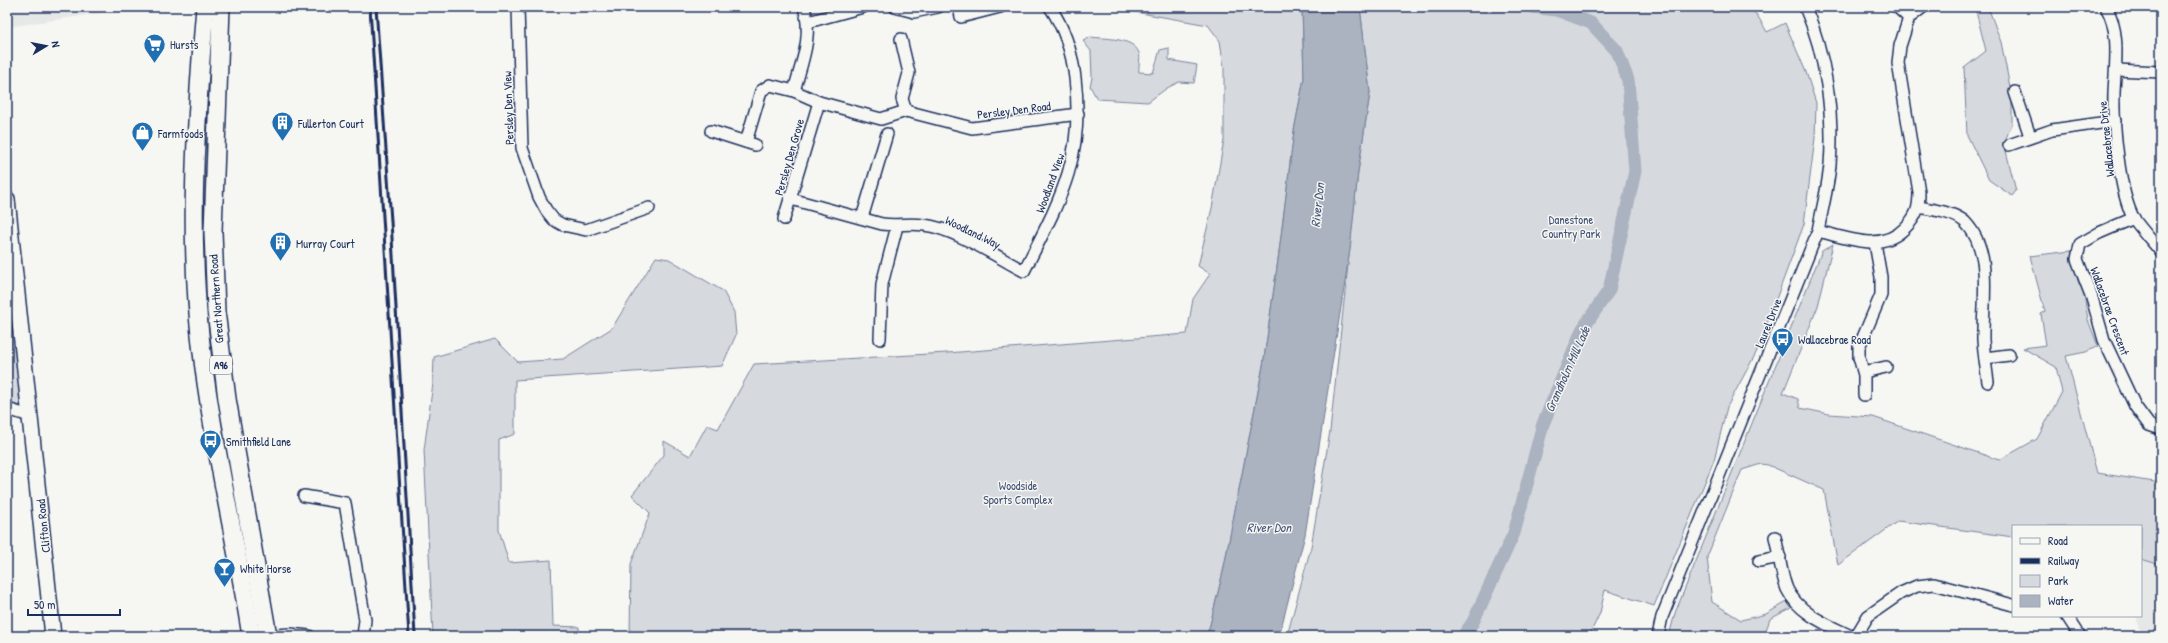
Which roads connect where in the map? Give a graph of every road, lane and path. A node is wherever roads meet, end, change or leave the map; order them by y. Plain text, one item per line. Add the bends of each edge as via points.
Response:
1 (204, 7) edge
2 (221, 7) edge
3 (518, 7) edge
4 (804, 7) edge
5 (863, 7) edge
6 (895, 7) edge
7 (938, 7) edge
8 (1000, 7) edge
9 (1050, 7) edge
10 (1805, 7) edge
11 (1897, 7) edge
12 (1923, 7) edge
13 (2108, 10) edge
14 (960, 12) edge
15 (1909, 18) junction
16 (808, 22) junction
17 (901, 39) dead end
18 (2116, 70) junction
19 (2161, 72) edge
20 (794, 91) junction
21 (2015, 92) dead end
22 (819, 102) junction
23 (906, 111) junction
24 (1078, 114) junction
25 (2114, 121) junction
26 (711, 131) dead end
27 (887, 134) dead end
28 (2030, 136) junction
29 (2009, 144) dead end
30 (7, 198) edge
31 (791, 199) junction
32 (1919, 207) junction
33 (649, 208) dead end
34 (862, 218) junction
35 (2134, 218) junction
36 (784, 219) dead end
37 (897, 226) junction
38 (1818, 231) junction
39 (1875, 243) junction
40 (2161, 252) edge
41 (1024, 271) joint
42 (12, 284) edge
43 (880, 339) dead end
44 (2009, 355) dead end
45 (1985, 358) junction
46 (1886, 367) dead end
47 (1864, 372) junction
48 (1988, 382) dead end
49 (1864, 395) dead end
50 (7, 409) edge
51 (30, 416) junction
52 (2161, 429) edge
53 (304, 496) dead end
54 (1775, 537) dead end
55 (1780, 557) junction
56 (1759, 561) dead end
57 (2012, 605) edge
58 (2068, 617) edge
59 (53, 636) edge
60 (250, 636) edge
61 (263, 636) edge
62 (268, 636) edge
63 (309, 636) edge
64 (363, 636) edge
65 (1658, 636) edge
66 (1851, 636) edge
67 (1856, 636) edge
68 (2080, 636) edge

1 - 60 main road, Great Northern Road / A96 via 194,209 196,281 201,344 212,418
2 - 62 main road, Great Northern Road / A96 via 212,231 216,311 229,412
3 - 33 street, Persley Den View via 522,148 546,210 554,220 563,225 586,230
4 - 16 street
5 - 16 street
6 - 7 street via 914,12
8 - 14 street
9 - 24 street, Woodland View via 1060,21 1072,53
10 - 38 street, Laurel Drive via 1812,22 1830,103 1830,165
11 - 15 street
12 - 15 street
13 - 18 street, Wallacebrae Drive via 2115,34
15 - 32 street via 1900,46 1898,64 1918,185
16 - 20 street via 808,40
17 - 23 street via 909,73 902,99
18 - 19 street
18 - 25 street, Wallacebrae Drive
20 - 22 street
20 - 26 street via 774,86 765,87 750,143
21 - 28 street
22 - 23 street via 881,119
22 - 31 street, Persley Den Grove
23 - 24 street, Persley Den Road via 972,128
24 - 41 street, Woodland View via 1074,158 1063,191
25 - 28 street via 2059,128
25 - 35 street, Wallacebrae Drive via 2124,190
27 - 34 street
28 - 29 street
30 - 42 street, Clifton Road
31 - 34 street, Woodland Way
31 - 36 street, Persley Den Grove
32 - 39 street via 1900,234
32 - 45 street via 1949,214 1964,221 1977,239 1984,280
34 - 37 street, Woodland Way
35 - 40 street, Wallacebrae Drive
35 - 52 street, Wallacebrae Crescent via 2080,244 2077,259 2104,340 2135,406 2149,425
37 - 41 street, Woodland Way via 926,225 956,235
37 - 43 street via 882,284
38 - 39 street via 1860,242
38 - 65 street, Laurel Drive via 1662,617
39 - 47 street via 1881,277 1880,295 1859,347
42 - 51 street, Clifton Road
44 - 45 street
45 - 48 street
46 - 47 street
47 - 49 street
50 - 51 street
51 - 59 street, Clifton Road
53 - 64 street via 345,502 366,620
54 - 55 street
55 - 56 street
55 - 66 street via 1788,589 1802,608 1820,622
57 - 67 street via 1934,584 1917,586 1901,593 1868,616
58 - 68 street
61 - 62 street
62 - 63 street

